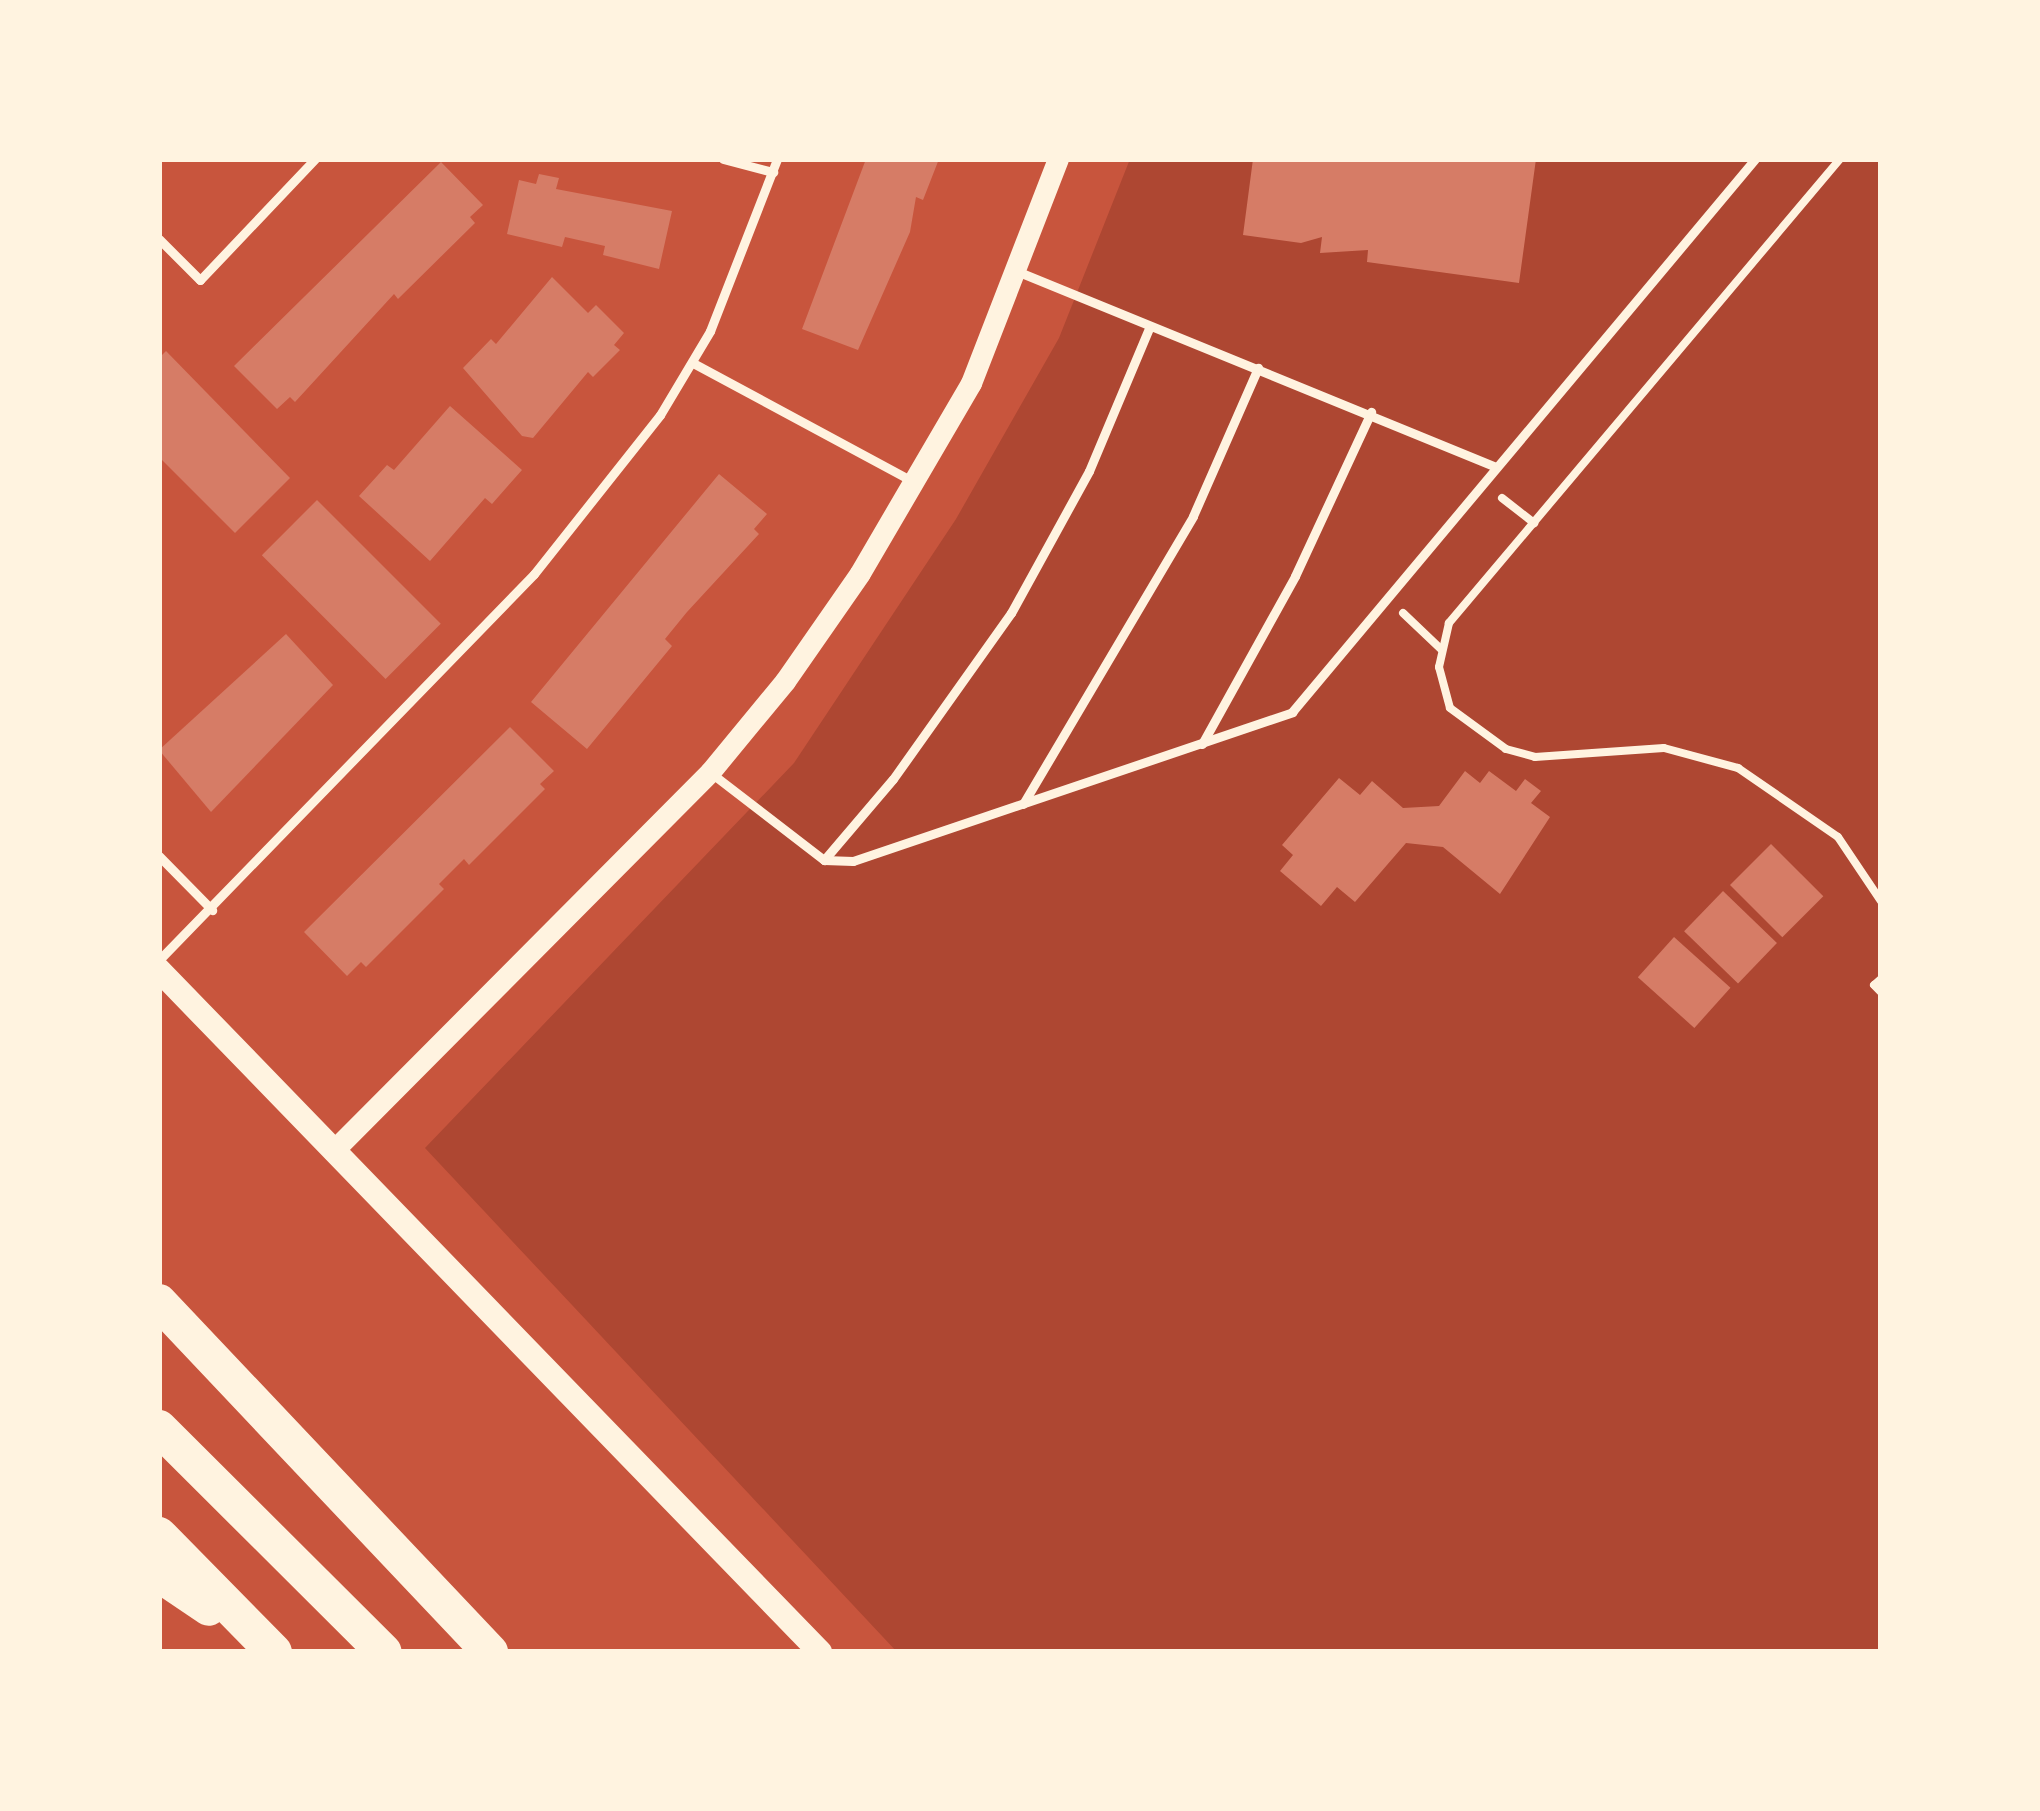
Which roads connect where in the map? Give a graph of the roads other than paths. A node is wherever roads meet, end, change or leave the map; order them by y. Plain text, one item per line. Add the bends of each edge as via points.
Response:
1 (315, 159) edge
2 (723, 159) edge
3 (778, 159) edge
4 (1058, 159) edge
5 (1755, 159) edge
6 (773, 172) junction
7 (159, 238) edge
8 (1019, 272) junction
9 (1150, 326) junction
10 (693, 363) junction
11 (1258, 368) junction
12 (1371, 412) junction
13 (1496, 467) junction
14 (915, 482) junction
15 (1201, 746) junction
16 (710, 772) junction
17 (1023, 804) junction
18 (159, 856) edge
19 (824, 860) junction
20 (212, 910) junction
21 (159, 960) edge
22 (159, 970) edge
23 (333, 1151) junction
24 (159, 1302) edge
25 (159, 1428) edge
26 (159, 1535) edge
27 (159, 1574) edge
28 (271, 1649) edge
29 (384, 1652) edge
30 (490, 1652) edge
31 (820, 1652) edge

1 - 7 lane via 200,280
2 - 6 lane
3 - 6 lane
4 - 8 street
5 - 13 lane
6 - 10 lane
8 - 9 lane
8 - 14 street via 971,383
9 - 11 lane
9 - 19 lane via 1088,472 1011,613 893,779
10 - 14 lane
10 - 20 lane via 534,574
11 - 12 lane
11 - 17 lane via 1193,516
12 - 13 lane
12 - 15 lane via 1295,576
13 - 15 lane via 1292,712
14 - 16 street via 797,663
15 - 17 lane
16 - 19 lane
16 - 23 street
17 - 19 lane via 853,861
18 - 20 lane
20 - 21 lane
22 - 23 main road
23 - 31 main road
24 - 30 highway
25 - 29 highway
26 - 28 highway
27 - 28 highway

